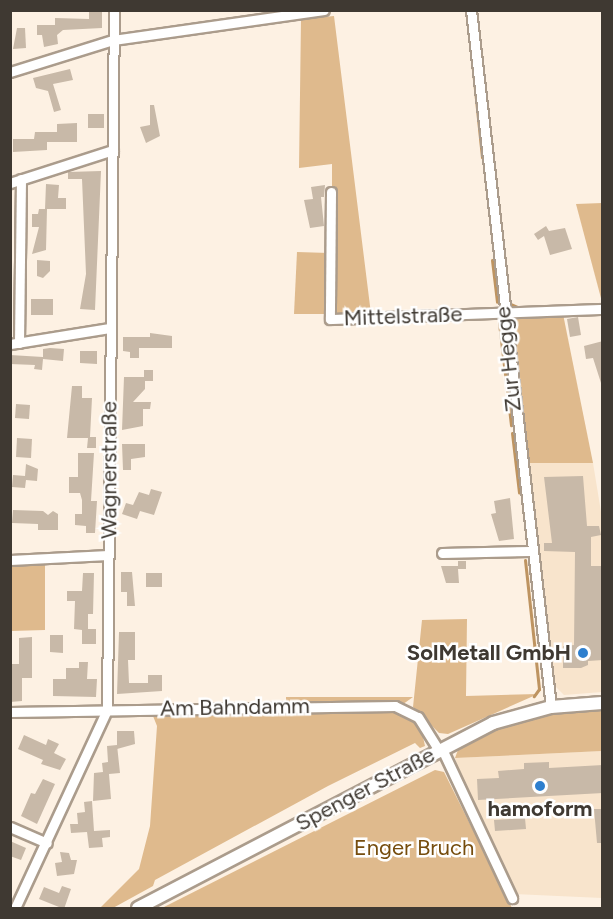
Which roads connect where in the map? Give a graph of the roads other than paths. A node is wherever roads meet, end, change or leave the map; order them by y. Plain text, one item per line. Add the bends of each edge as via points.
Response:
1 (114, 10) edge
2 (324, 10) edge
3 (471, 10) edge
4 (113, 40) junction
5 (10, 72) edge
6 (113, 150) junction
7 (21, 179) junction
8 (10, 183) edge
9 (331, 192) dead end
10 (21, 243) junction
11 (10, 244) edge
12 (603, 309) edge
13 (503, 312) junction
14 (110, 328) junction
15 (15, 343) edge
16 (530, 550) junction
17 (442, 553) dead end
18 (108, 555) junction
19 (10, 560) edge
20 (603, 703) edge
21 (550, 707) junction
22 (107, 710) junction
23 (10, 712) edge
24 (440, 750) junction
25 (10, 827) edge
26 (47, 843) junction
27 (512, 898) dead end
28 (15, 909) edge
29 (138, 909) edge

1 - 4 street, Wagnerstraße
2 - 4 street
3 - 13 street, Zur Hegge
4 - 5 street
4 - 6 street, Wagnerstraße
6 - 7 street
6 - 14 street, Wagnerstraße
7 - 8 street
7 - 10 street
9 - 13 street, Mittelstraße via 330,319
10 - 11 street
10 - 15 street
12 - 13 street, Mittelstraße
13 - 16 street, Zur Hegge
14 - 15 street
14 - 18 street, Wagnerstraße
16 - 17 street
16 - 21 street, Zur Hegge
18 - 19 street
18 - 22 street, Wagnerstraße
20 - 21 street, Spenger Straße
21 - 24 street, Spenger Straße via 493,723
22 - 23 street, Am Bahndamm
22 - 24 street, Am Bahndamm via 395,706 418,717
22 - 26 street, Wagnerstraße
24 - 27 street, Am Bahndamm
24 - 29 street, Spenger Straße
25 - 26 street
26 - 28 street, Wagnerstraße

